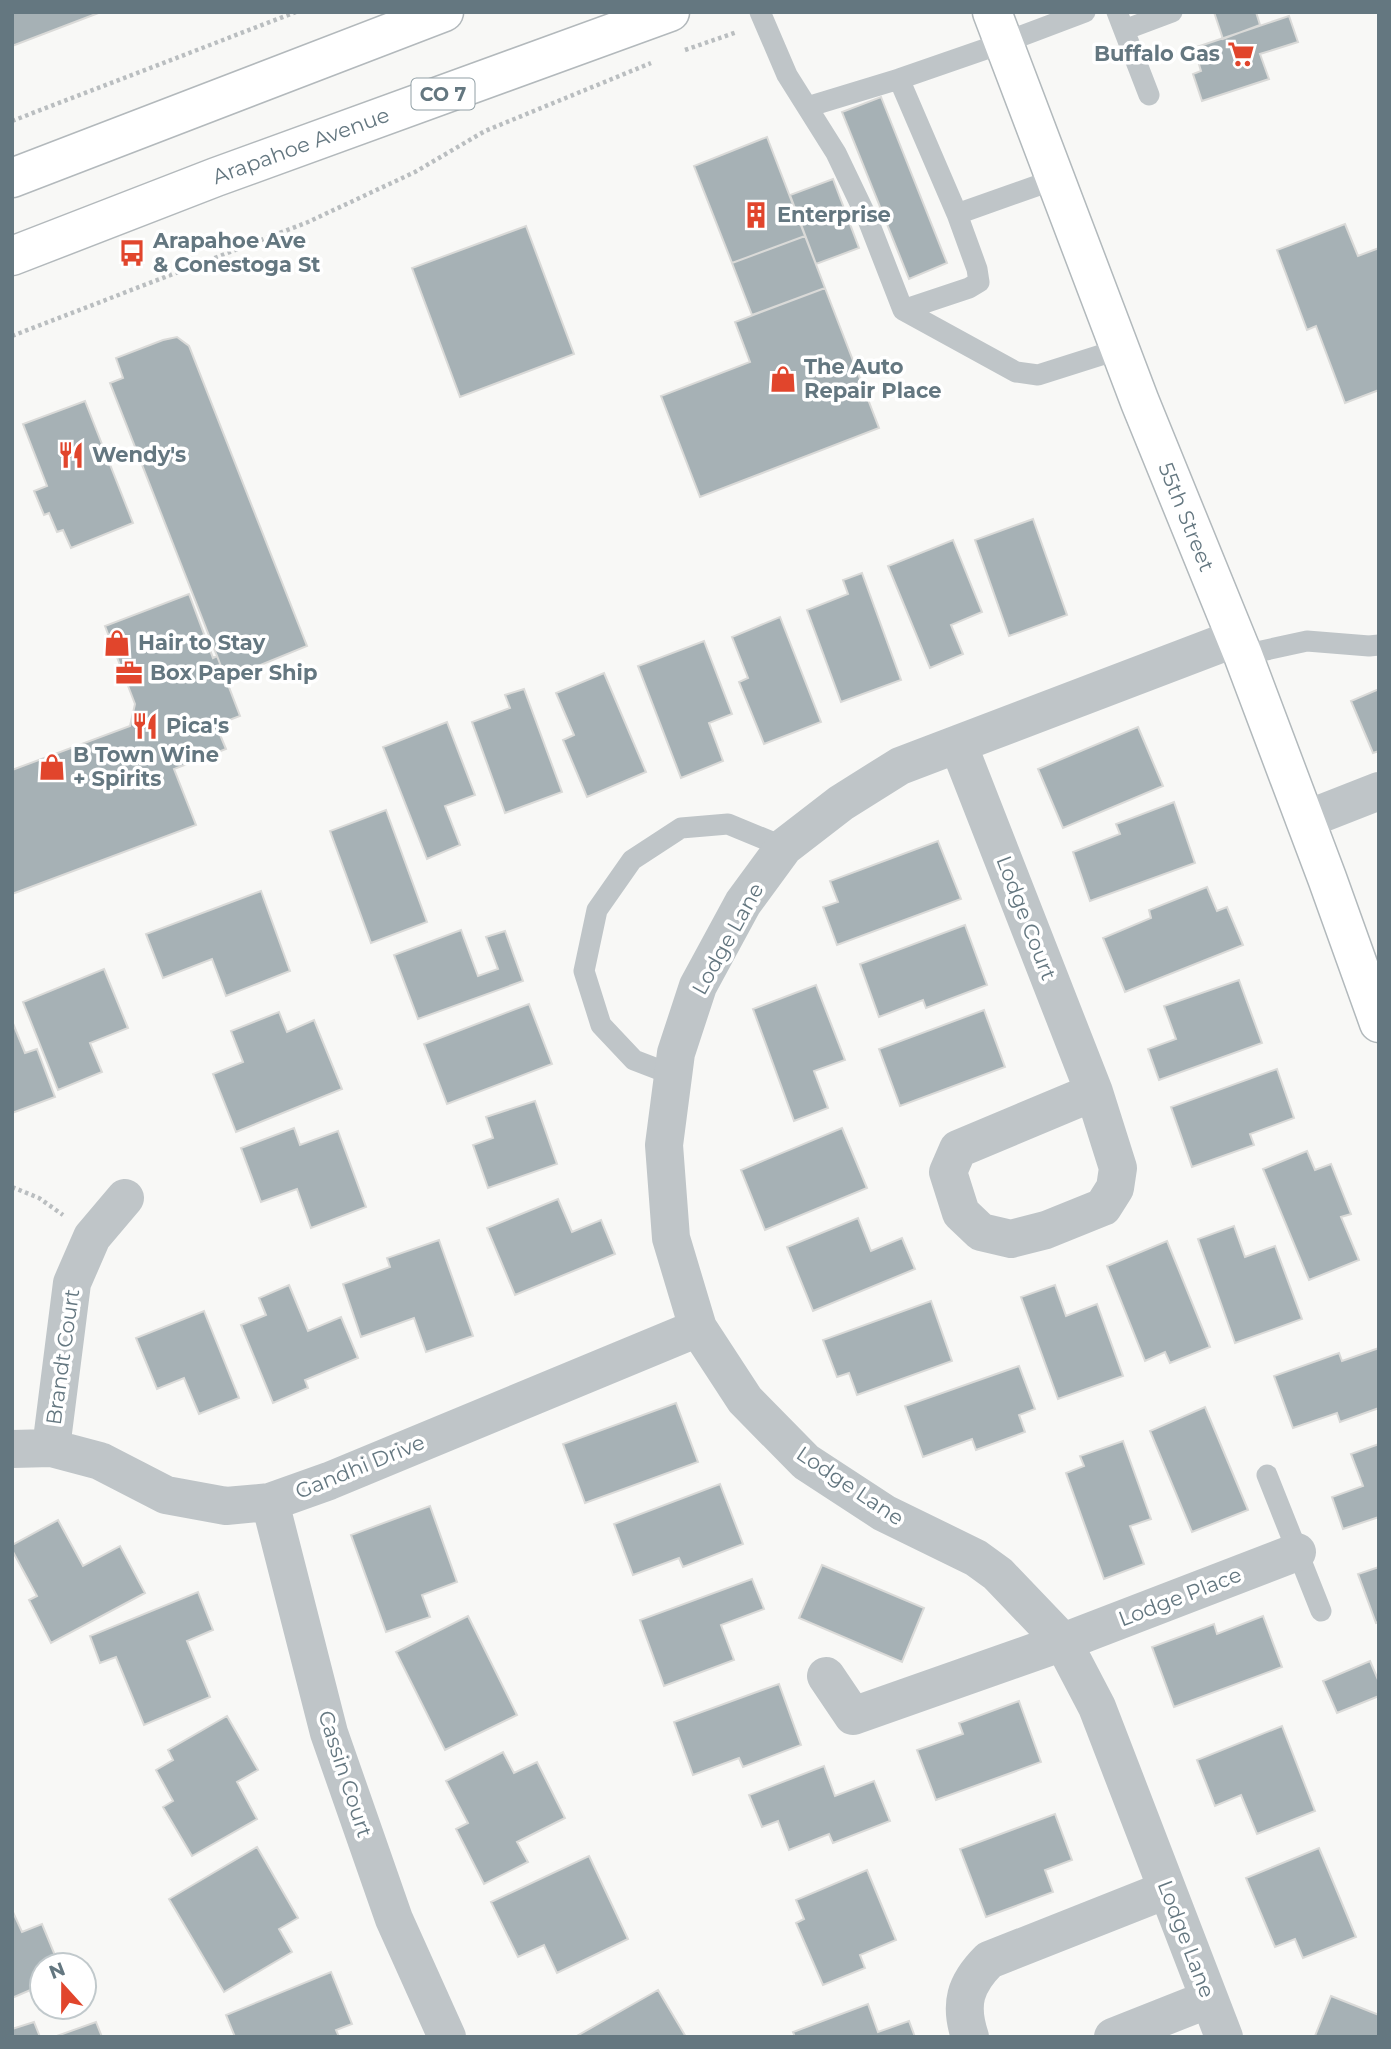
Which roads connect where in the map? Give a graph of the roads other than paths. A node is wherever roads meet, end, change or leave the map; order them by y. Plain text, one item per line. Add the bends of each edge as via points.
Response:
1 (444, 12) edge
2 (670, 12) edge
3 (1085, 12) edge
4 (1172, 12) edge
5 (762, 17) edge
6 (1121, 21) edge
7 (998, 28) edge
8 (899, 79) junction
9 (1149, 95) dead end
10 (807, 107) junction
11 (12, 178) edge
12 (1056, 178) junction
13 (957, 215) junction
14 (12, 256) edge
15 (903, 310) junction
16 (1120, 349) junction
17 (1379, 645) edge
18 (1239, 647) junction
19 (958, 744) junction
20 (1379, 791) edge
21 (1305, 820) junction
22 (784, 847) junction
23 (1379, 1023) edge
24 (673, 1075) junction
25 (1094, 1092) junction
26 (125, 1198) dead end
27 (698, 1328) junction
28 (51, 1448) junction
29 (12, 1449) edge
30 (1267, 1475) dead end
31 (270, 1502) junction
32 (1297, 1552) junction
33 (1321, 1611) dead end
34 (1063, 1643) junction
35 (826, 1676) dead end
36 (1167, 1890) junction
37 (1209, 1999) junction
38 (447, 2037) edge
39 (970, 2037) edge
40 (1113, 2037) edge
41 (1224, 2037) edge

1 - 11 main road
2 - 14 main road, Arapahoe Avenue / CO 7
3 - 7 lane
4 - 6 lane
5 - 10 lane via 787,75
6 - 9 lane
7 - 8 lane
7 - 12 main road, 55th Street
8 - 10 lane
8 - 13 lane
10 - 15 lane via 836,153 868,220
12 - 13 lane
12 - 16 main road, 55th Street
13 - 15 lane via 979,282
15 - 16 lane via 1016,372 1038,375
16 - 18 main road, 55th Street
17 - 18 lane via 1307,641
18 - 19 street, Lodge Lane
18 - 21 main road, 55th Street
19 - 22 street, Lodge Lane via 900,766
19 - 25 street, Lodge Court
20 - 21 street
21 - 23 main road, 55th Street
22 - 24 street, Lodge Lane via 743,903 698,986
22 - 24 lane via 728,824 681,828 632,860 597,910 584,971 601,1024 634,1060
24 - 27 street, Lodge Lane via 664,1145 671,1238
25 - 25 street, Lodge Court via 1118,1168 1115,1188 1103,1206 1046,1230 1010,1239 981,1233 961,1213 948,1172 958,1149
26 - 28 street, Brandt Court via 94,1236 72,1283
27 - 31 street, Gandhi Drive
27 - 34 street, Lodge Lane via 745,1400 806,1462 884,1513 976,1558 998,1574
28 - 29 street, Gandhi Drive
28 - 31 street, Gandhi Drive via 100,1461 166,1495 226,1506
30 - 32 lane
31 - 38 street, Cassin Court via 329,1733 394,1919
32 - 33 lane
32 - 34 street, Lodge Place
34 - 35 street, Lodge Place via 853,1716
34 - 36 street, Lodge Lane via 1097,1707
36 - 37 street, Lodge Lane
36 - 39 street via 989,1960 975,1974 964,1998
37 - 40 street
37 - 41 street, Lodge Lane

